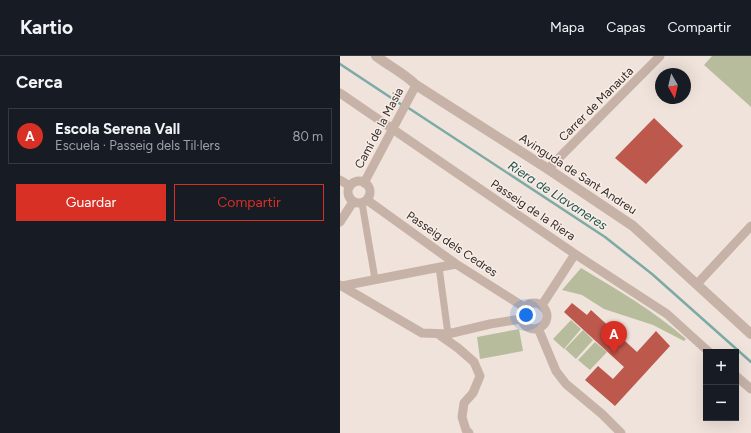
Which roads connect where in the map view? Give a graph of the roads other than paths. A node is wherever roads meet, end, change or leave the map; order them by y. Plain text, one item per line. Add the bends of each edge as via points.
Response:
1 (376, 56) edge
2 (660, 56) edge
3 (416, 85) junction
4 (340, 93) edge
5 (392, 129) junction
6 (548, 170) junction
7 (340, 180) edge
8 (364, 183) junction
9 (350, 186) junction
10 (354, 200) edge
11 (340, 222) edge
12 (751, 226) edge
13 (575, 254) junction
14 (456, 264) junction
15 (439, 267) junction
16 (375, 279) junction
17 (697, 284) junction
18 (341, 285) edge
19 (542, 305) junction
20 (524, 307) junction
21 (521, 319) junction
22 (538, 328) junction
23 (438, 334) junction
24 (448, 334) junction
25 (751, 334) edge
26 (707, 349) edge
27 (739, 379) edge
28 (751, 390) edge
29 (469, 433) edge
30 (621, 433) edge

1 - 3 street, Avinguda de Sant Andreu
2 - 6 street, Carrer de Manauta
3 - 5 street, Camí de la Masia
3 - 6 street, Avinguda de Sant Andreu
4 - 5 street, Passeig de la Riera
5 - 8 street, Camí de la Masia
5 - 13 street, Passeig de la Riera
6 - 17 street, Avinguda de Sant Andreu via 633,226
7 - 9 street
8 - 9 street via 356,182
8 - 10 street via 369,187 369,196
9 - 10 street via 348,192
10 - 11 street
10 - 14 street, Passeig dels Cedres
10 - 16 street
12 - 17 street
13 - 19 street
13 - 26 street, Passeig de la Riera via 667,314
14 - 15 street
14 - 20 street, Passeig dels Cedres
15 - 16 street
15 - 24 street
16 - 18 street
17 - 25 street, Avinguda de Sant Andreu
18 - 23 street via 422,334
19 - 20 street via 533,303
19 - 22 street via 547,317 544,325
20 - 21 street
21 - 22 street via 527,327
21 - 24 street
22 - 30 street via 556,371 566,384
23 - 24 street
23 - 29 street via 474,362 480,376 473,393 464,403 462,417
27 - 28 street

